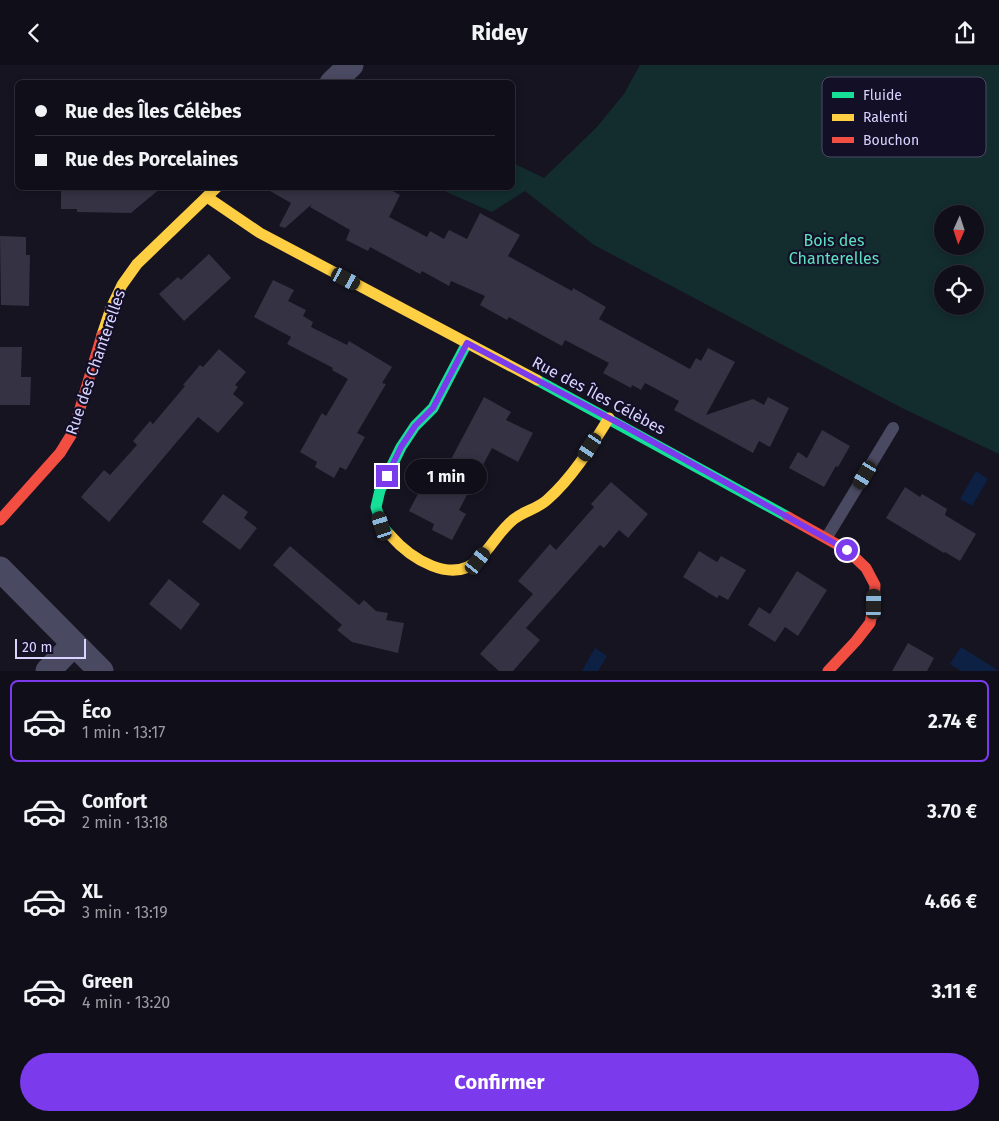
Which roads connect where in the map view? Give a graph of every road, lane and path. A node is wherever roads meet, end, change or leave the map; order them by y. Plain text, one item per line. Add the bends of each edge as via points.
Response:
1 (351, 65) edge
2 (335, 80) edge
3 (214, 190) edge
4 (207, 197) junction
5 (467, 343) junction
6 (609, 418) junction
7 (893, 428) dead end
8 (0, 520) edge
9 (827, 537) junction
10 (0, 569) edge
11 (74, 644) junction
12 (48, 671) edge
13 (101, 671) edge
14 (828, 671) edge

1 - 2 street
3 - 4 street, Rue des Chanterelles
4 - 5 street, Rue des Îles Célèbes via 260,233
4 - 8 street, Rue des Chanterelles via 137,264 122,285 98,347 73,432 60,453
5 - 6 street, Rue des Îles Célèbes
5 - 6 street via 433,408 401,447 376,507 382,526 397,543 426,563 443,570 460,570 478,561 516,517 547,500 581,462
6 - 9 street, Rue des Îles Célèbes
7 - 9 lane
9 - 14 street, Rue des Îles Célèbes via 860,562 875,585 870,623
10 - 11 street
11 - 12 street
11 - 13 street

